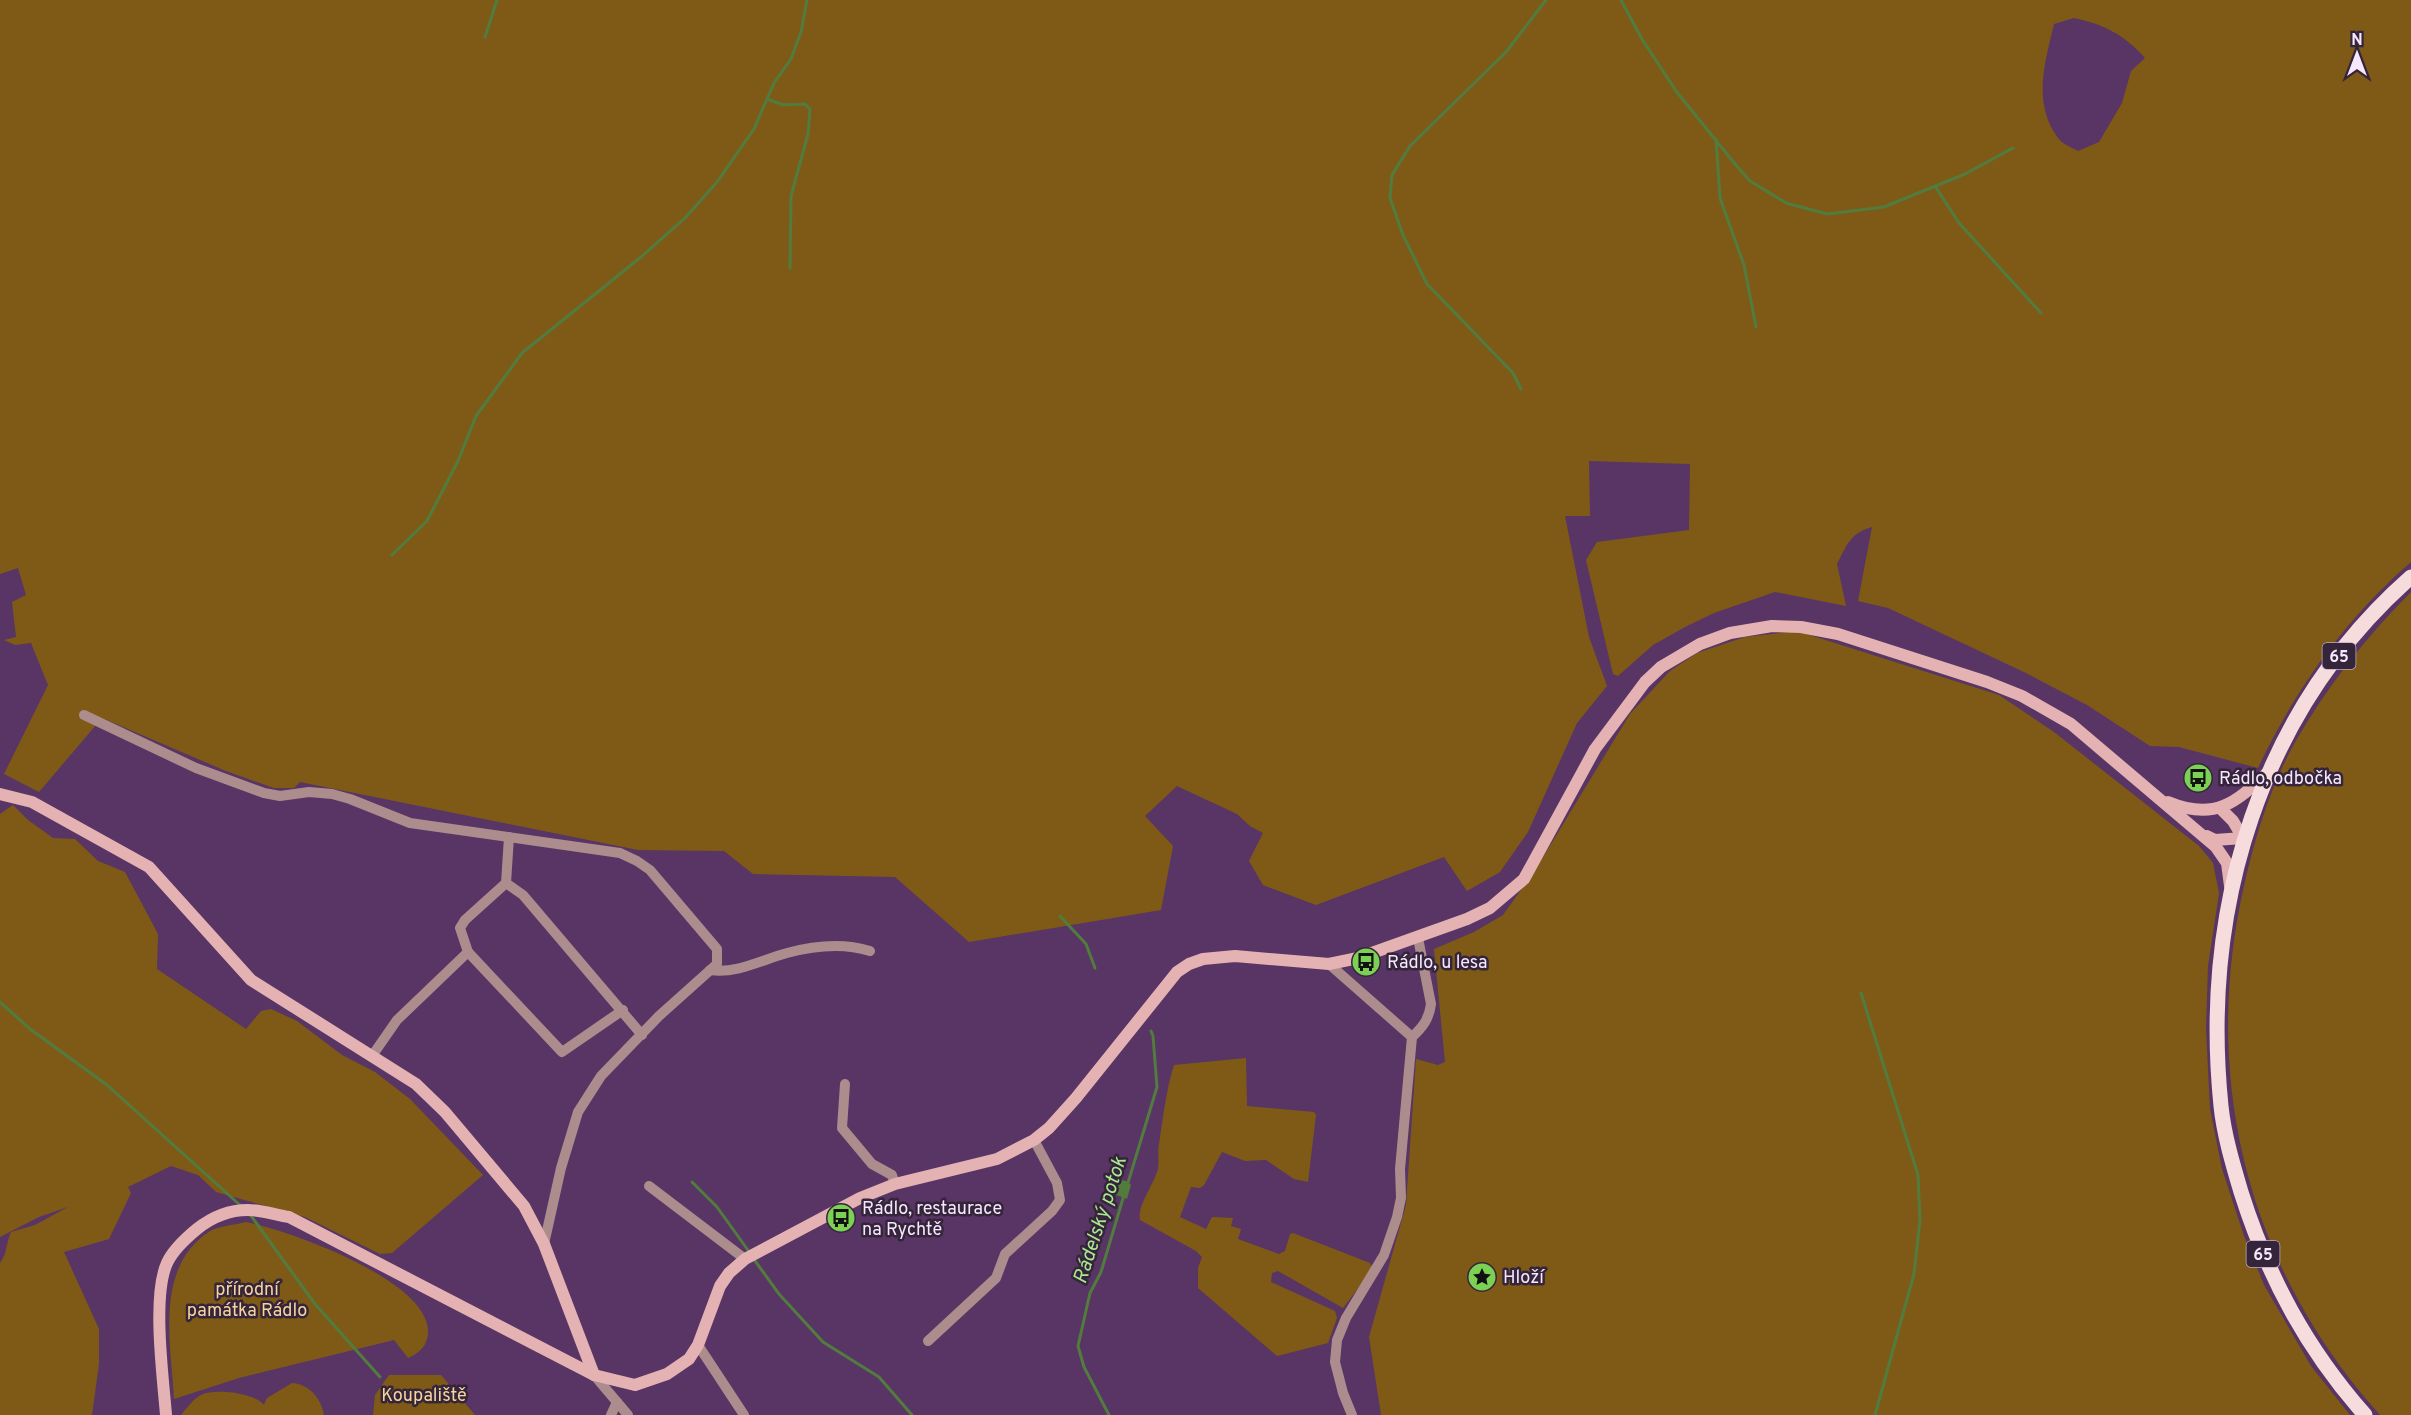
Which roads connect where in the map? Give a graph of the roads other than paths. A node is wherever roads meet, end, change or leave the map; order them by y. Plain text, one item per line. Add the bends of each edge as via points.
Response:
1 (2411, 577) edge
2 (84, 716) dead end
3 (2268, 772) junction
4 (0, 794) edge
5 (2158, 798) junction
6 (2220, 808) junction
7 (2198, 832) junction
8 (509, 837) junction
9 (2243, 838) junction
10 (506, 883) junction
11 (2230, 895) junction
12 (1418, 938) junction
13 (870, 951) dead end
14 (468, 952) junction
15 (1329, 964) junction
16 (710, 970) junction
17 (623, 1010) junction
18 (642, 1035) junction
19 (1412, 1037) junction
20 (372, 1056) junction
21 (844, 1084) dead end
22 (1034, 1140) junction
23 (895, 1184) junction
24 (649, 1186) dead end
25 (544, 1244) junction
26 (745, 1259) junction
27 (928, 1341) dead end
28 (698, 1345) junction
29 (594, 1375) junction
30 (617, 1402) junction
31 (166, 1415) edge
32 (611, 1415) edge
33 (628, 1415) edge
34 (744, 1415) edge
35 (1353, 1415) edge
36 (2365, 1415) edge

1 - 3 main road, 65 via 2373,613 2331,666 2295,720
2 - 8 street via 196,768 264,793 332,794 410,823
3 - 6 street via 2242,796
3 - 9 main road, 65
4 - 20 street via 32,802 149,867 251,980
5 - 6 street via 2182,808
5 - 7 street
5 - 12 street via 2071,724 2022,696 1987,682 1845,636 1801,627 1772,626 1730,633 1682,653 1637,691 1595,749 1524,879 1490,908
6 - 9 street
7 - 9 street via 2215,840
7 - 11 street via 2224,856
8 - 10 street
8 - 16 street via 620,853 637,861 650,870 717,949 717,964
9 - 11 main road, 65
10 - 14 street via 460,928
10 - 17 street via 523,895
11 - 36 main road, 65 via 2219,967 2218,1029 2221,1107 2233,1166 2274,1280 2321,1360
12 - 15 street
12 - 19 street via 1431,1004 1430,1015
13 - 16 street via 828,947 788,953 726,972
14 - 17 street via 562,1052
14 - 20 street via 398,1020
15 - 19 street
15 - 22 street via 1235,956 1189,964 1177,972 1076,1098
16 - 18 street
17 - 18 street
18 - 25 street via 601,1076 578,1112
19 - 35 street via 1397,1217 1384,1255 1337,1340 1335,1362
20 - 25 street via 416,1084 445,1112 524,1206
21 - 23 street via 842,1128 872,1164 892,1175
22 - 23 street via 997,1159
22 - 27 street via 1057,1184 1060,1200 1005,1254 996,1278
23 - 26 street
24 - 26 street
25 - 29 street
26 - 28 street via 720,1286
28 - 29 street via 689,1359 666,1374 635,1385
28 - 34 street
29 - 30 street
29 - 31 street via 289,1217 242,1210 218,1215 201,1226 175,1250 162,1276 159,1300
30 - 32 street
30 - 33 street

